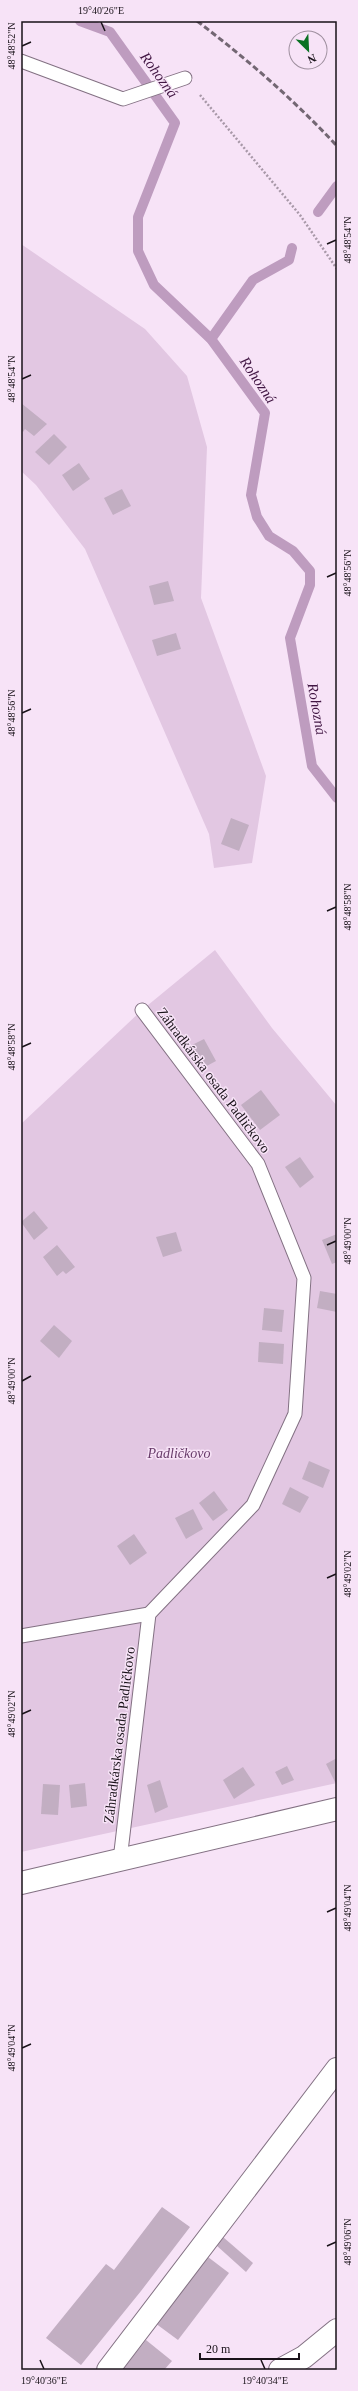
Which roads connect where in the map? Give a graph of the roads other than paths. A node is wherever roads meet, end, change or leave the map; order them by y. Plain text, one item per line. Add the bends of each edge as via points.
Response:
1 (21, 61) edge
2 (180, 80) road end
3 (142, 1010) dead end
4 (149, 1614) junction
5 (21, 1636) edge
6 (337, 1809) edge
7 (120, 1860) junction
8 (21, 1882) edge
9 (337, 2069) edge
10 (337, 2330) edge
11 (108, 2370) edge
12 (280, 2370) edge

1 - 2 lane via 123,99
3 - 4 lane, Záhradkárska osada Padličkovo via 258,1164 304,1278 295,1414 253,1505
4 - 5 lane
4 - 7 lane, Záhradkárska osada Padličkovo
6 - 7 street
7 - 8 street
9 - 11 street
10 - 12 street via 304,2357

